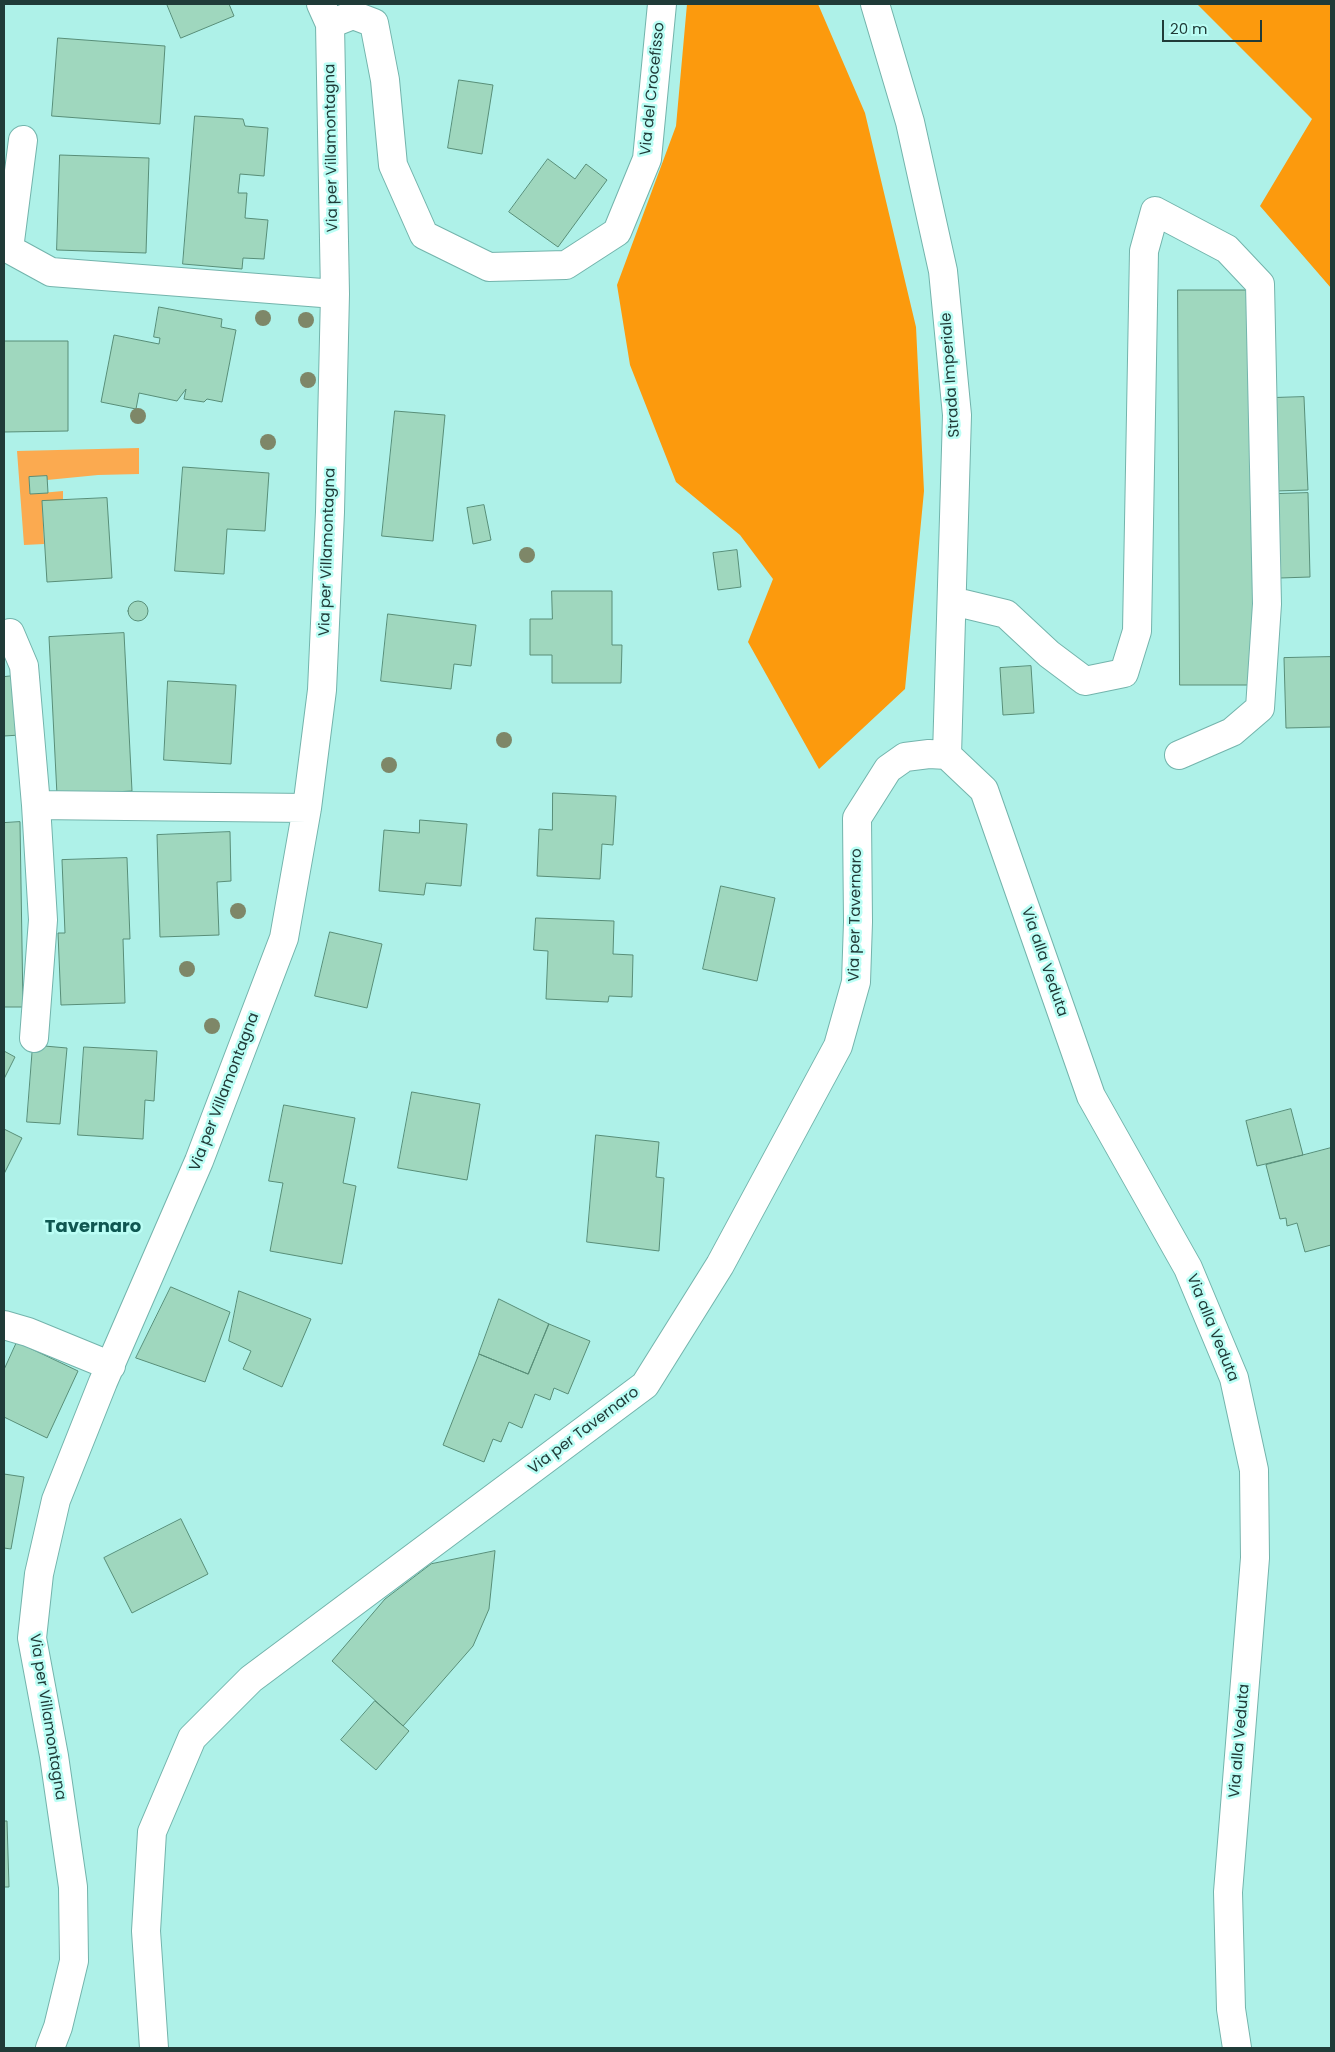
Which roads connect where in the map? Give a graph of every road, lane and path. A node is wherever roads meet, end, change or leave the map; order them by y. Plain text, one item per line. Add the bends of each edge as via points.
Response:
1 (662, 4) edge
2 (868, 4) edge
3 (326, 14) edge
4 (879, 16) edge
5 (23, 140) dead end
6 (335, 294) junction
7 (952, 601) junction
8 (10, 633) dead end
9 (947, 755) junction
10 (1179, 755) dead end
11 (36, 805) junction
12 (306, 808) junction
13 (34, 1038) dead end
14 (4, 1325) edge
15 (111, 1366) junction
16 (50, 2048) edge
17 (154, 2048) edge
18 (1237, 2048) edge

1 - 3 street, Via del Crocefisso via 647,159 617,232 566,265 489,267 424,235 393,166 385,80 374,23 353,15
2 - 4 street
3 - 6 street, Via per Villamontagna
4 - 7 street, Strada Imperiale via 910,122 943,271 957,415
5 - 6 street via 9,249 51,272
6 - 12 street, Via per Villamontagna via 322,690
7 - 9 street, Strada Imperiale
7 - 10 street via 1006,614 1049,654 1085,681 1124,672 1137,631 1144,251 1154,211 1227,249 1260,284 1267,604 1260,708 1232,732
8 - 11 street via 24,666
9 - 17 street, Via per Tavernaro via 905,757 888,769 857,818 856,982 838,1046 720,1265 646,1385 251,1679 192,1738 152,1832 146,1931
9 - 18 street, Via alla Veduta via 984,790 1090,1096 1188,1268 1234,1378 1254,1470 1255,1558 1228,1892 1232,2009
11 - 12 street
11 - 13 street via 43,920
12 - 15 street, Via per Villamontagna via 284,938 199,1160
14 - 15 street
15 - 16 street, Via per Villamontagna via 56,1500 39,1574 32,1638 54,1756 73,1887 74,1961

